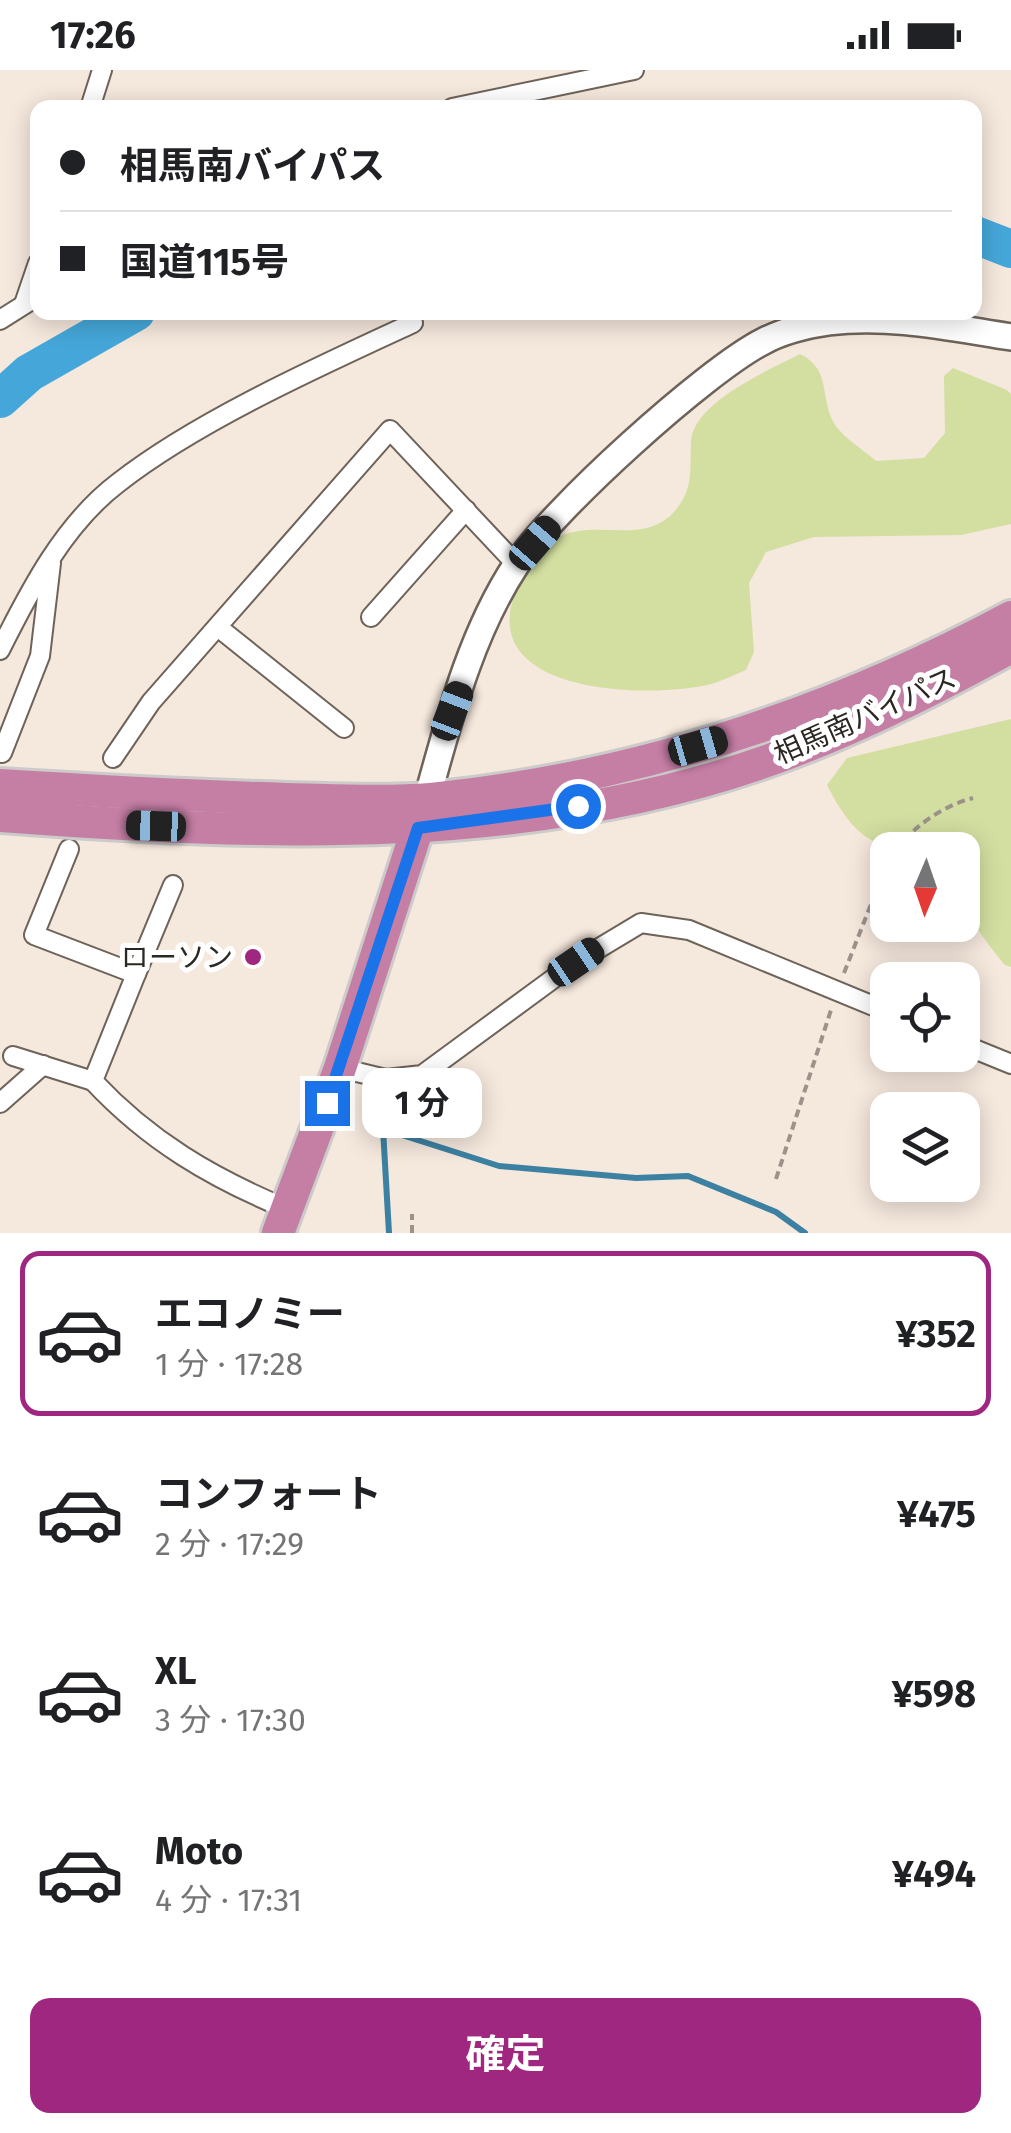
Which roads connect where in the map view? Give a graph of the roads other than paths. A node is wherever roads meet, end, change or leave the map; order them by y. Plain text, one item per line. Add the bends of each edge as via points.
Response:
1 (102, 70) edge
2 (634, 70) edge
3 (93, 100) edge
4 (490, 100) edge
5 (30, 301) edge
6 (0, 320) edge
7 (413, 324) dead end
8 (1011, 337) edge
9 (466, 510) junction
10 (52, 558) junction
11 (516, 564) junction
12 (1011, 617) edge
13 (371, 618) dead end
14 (219, 628) junction
15 (1011, 647) edge
16 (0, 650) edge
17 (344, 728) dead end
18 (114, 758) dead end
19 (1, 769) edge
20 (422, 814) junction
21 (0, 816) edge
22 (69, 849) dead end
23 (173, 884) dead end
24 (136, 974) junction
25 (870, 1004) edge
26 (980, 1051) edge
27 (12, 1056) dead end
28 (1011, 1064) edge
29 (43, 1066) junction
30 (340, 1068) junction
31 (93, 1081) junction
32 (0, 1103) edge
33 (283, 1221) edge

1 - 3 street
2 - 4 street
5 - 6 street
7 - 10 street via 264,396 118,483
8 - 11 street via 866,320 829,322 764,341 642,437
9 - 11 street
9 - 13 street
9 - 14 street via 390,430
10 - 16 street
10 - 19 street via 40,656
11 - 20 street via 476,646
12 - 20 highway, 相馬南バイパス via 859,693 782,722
14 - 17 street
14 - 18 street via 140,716
15 - 20 highway, 相馬南バイパス via 868,721 782,756 608,801
19 - 20 highway, 相馬南バイパス
20 - 21 highway, 相馬南バイパス via 222,828
20 - 30 highway
22 - 24 street via 34,934
23 - 24 street
24 - 31 street
25 - 30 street via 688,930 640,924 576,962 422,1076 386,1080
26 - 28 street
27 - 29 street
29 - 31 street
29 - 32 street
30 - 33 highway
31 - 33 street via 129,1120

